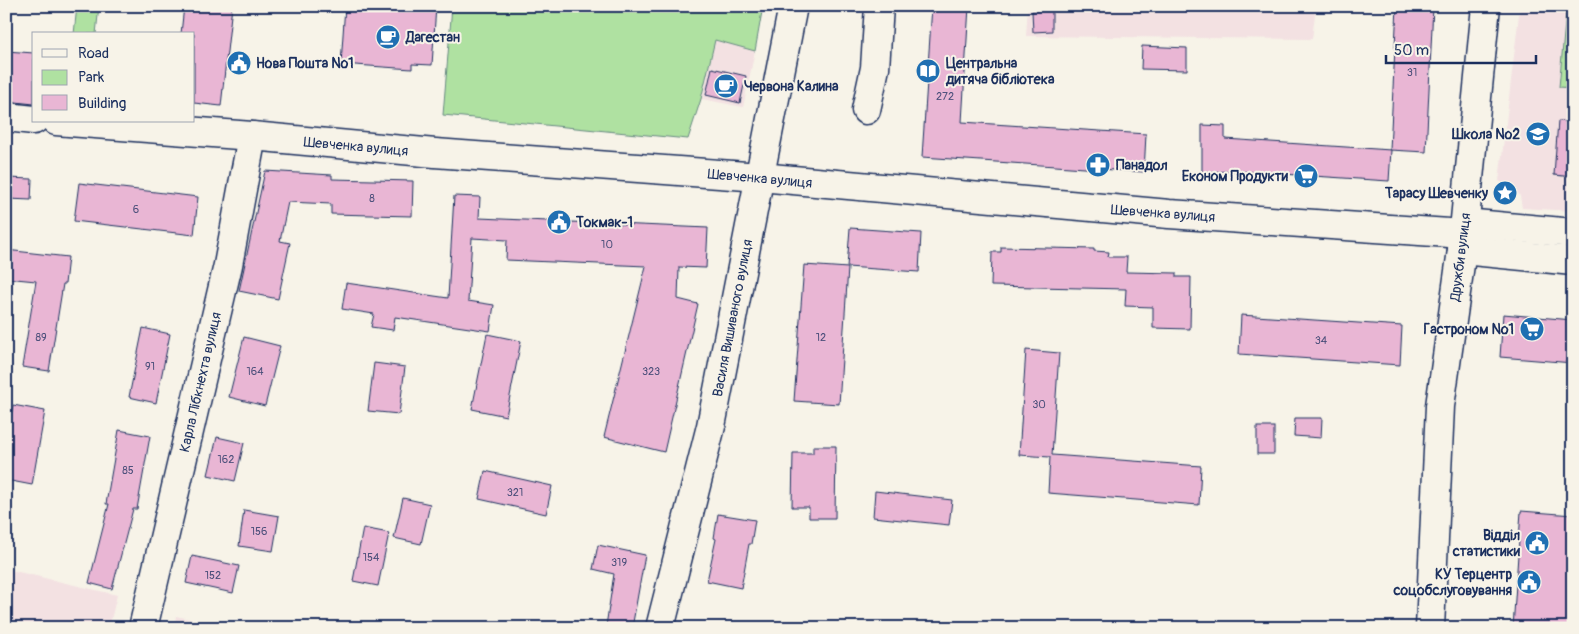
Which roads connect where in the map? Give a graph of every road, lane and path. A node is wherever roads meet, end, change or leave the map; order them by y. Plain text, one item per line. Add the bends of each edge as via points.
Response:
1 (793, 6) edge
2 (879, 6) edge
3 (1486, 6) edge
4 (866, 110) dead end
5 (6, 118) edge
6 (32, 120) edge
7 (69, 122) edge
8 (252, 136) junction
9 (760, 177) junction
10 (1573, 233) edge
11 (1464, 236) junction
12 (1573, 260) edge
13 (143, 628) edge
14 (660, 628) edge
15 (1430, 628) edge

1 - 9 street, Василя Вишиваного вулиця
2 - 4 street via 875,68
3 - 11 street, Дружби вулиця
5 - 6 street
7 - 8 street, Шевченка вулиця
8 - 9 street, Шевченка вулиця
8 - 13 street, Карла Лібкнехта вулиця via 228,265
9 - 11 street, Шевченка вулиця via 1169,214
9 - 14 street, Василя Вишиваного вулиця via 711,426
10 - 11 street, Шевченка вулиця
11 - 12 street, Шевченка вулиця
11 - 15 street, Дружби вулиця via 1440,406

